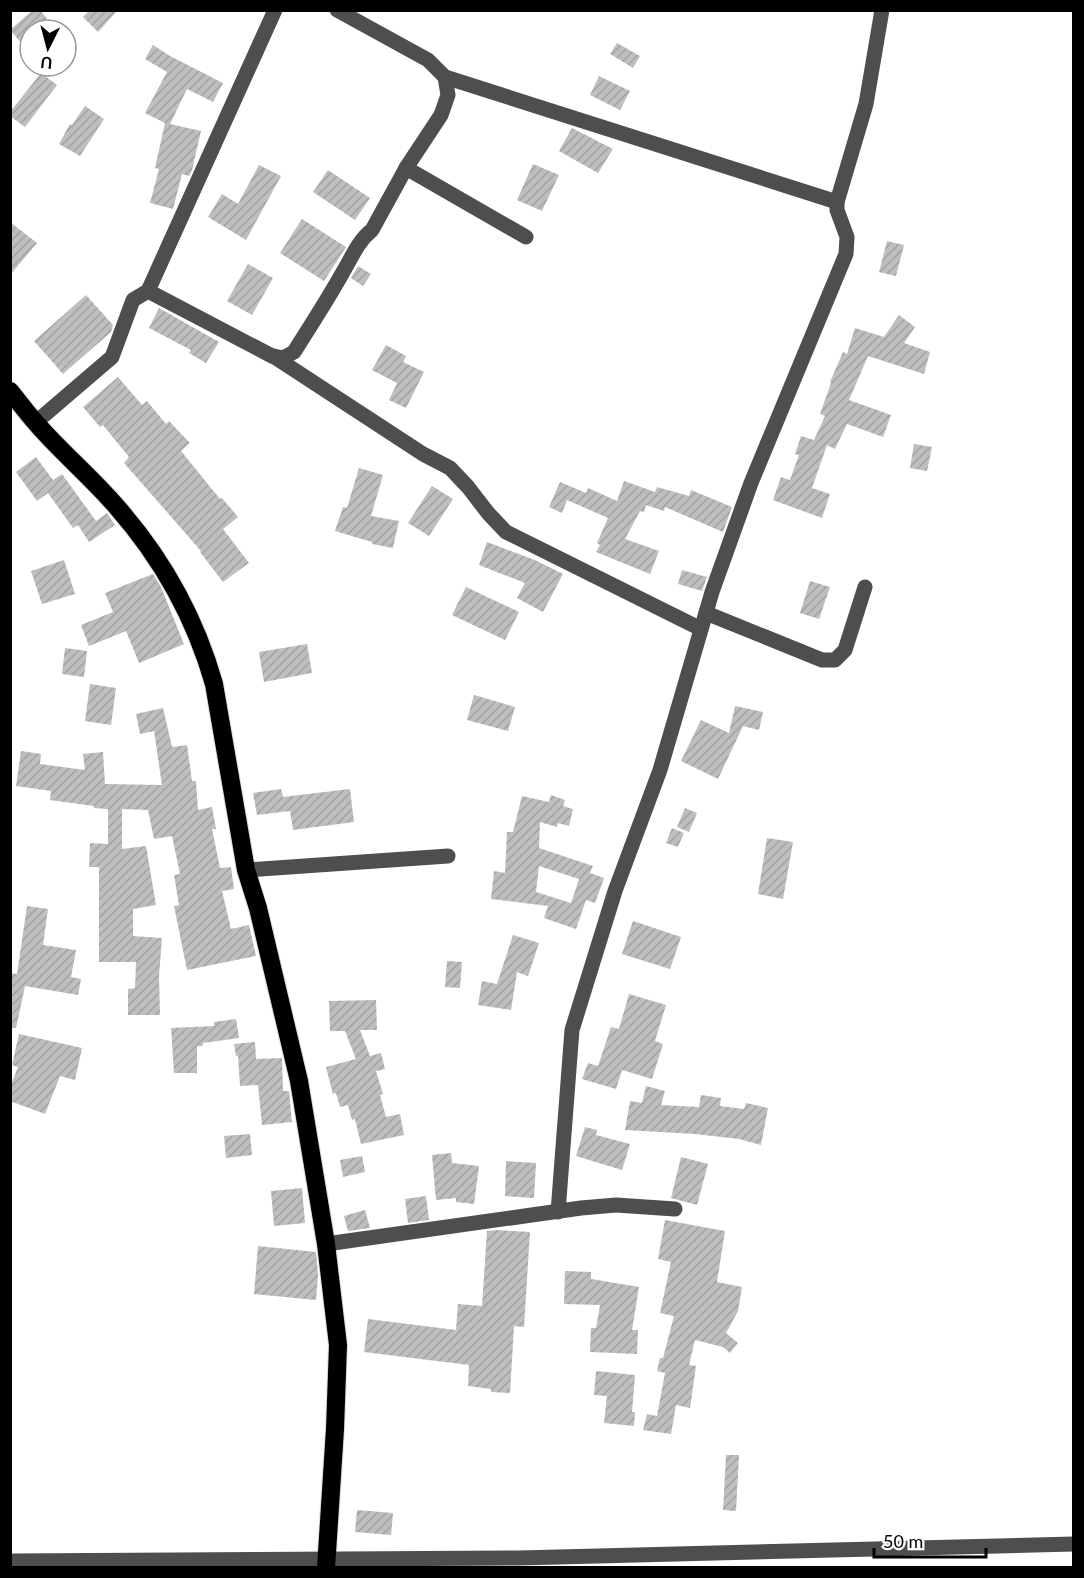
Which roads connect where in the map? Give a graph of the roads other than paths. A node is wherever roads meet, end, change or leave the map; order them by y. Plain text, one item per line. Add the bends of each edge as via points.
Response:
1 (275, 10) edge
2 (337, 10) edge
3 (882, 10) edge
4 (444, 77) junction
5 (406, 168) junction
6 (837, 202) junction
7 (526, 237) dead end
8 (148, 291) junction
9 (272, 356) junction
10 (10, 391) edge
11 (35, 423) junction
12 (865, 587) dead end
13 (706, 613) junction
14 (701, 629) junction
15 (448, 856) dead end
16 (246, 870) junction
17 (675, 1209) dead end
18 (558, 1212) junction
19 (326, 1244) junction
20 (1074, 1544) edge
21 (10, 1561) edge
22 (326, 1563) edge

1 - 8 street
2 - 4 street via 428,60
3 - 6 street via 866,104
4 - 5 street via 448,95 441,116
4 - 6 street
5 - 7 street
5 - 9 street via 372,230 355,250 294,352 283,358
6 - 13 street via 847,237 846,254 751,483
8 - 9 street
8 - 11 street via 133,300 112,357
9 - 14 street via 450,468 506,532
10 - 11 highway
11 - 16 highway via 145,541 191,618 214,684
12 - 13 street via 845,650 836,660 822,660
13 - 14 street
14 - 18 street via 660,770 615,891 572,1030
15 - 16 street
16 - 19 highway via 299,1081
17 - 18 street via 616,1205
18 - 19 street
19 - 22 highway via 338,1346
20 - 22 street
21 - 22 street

